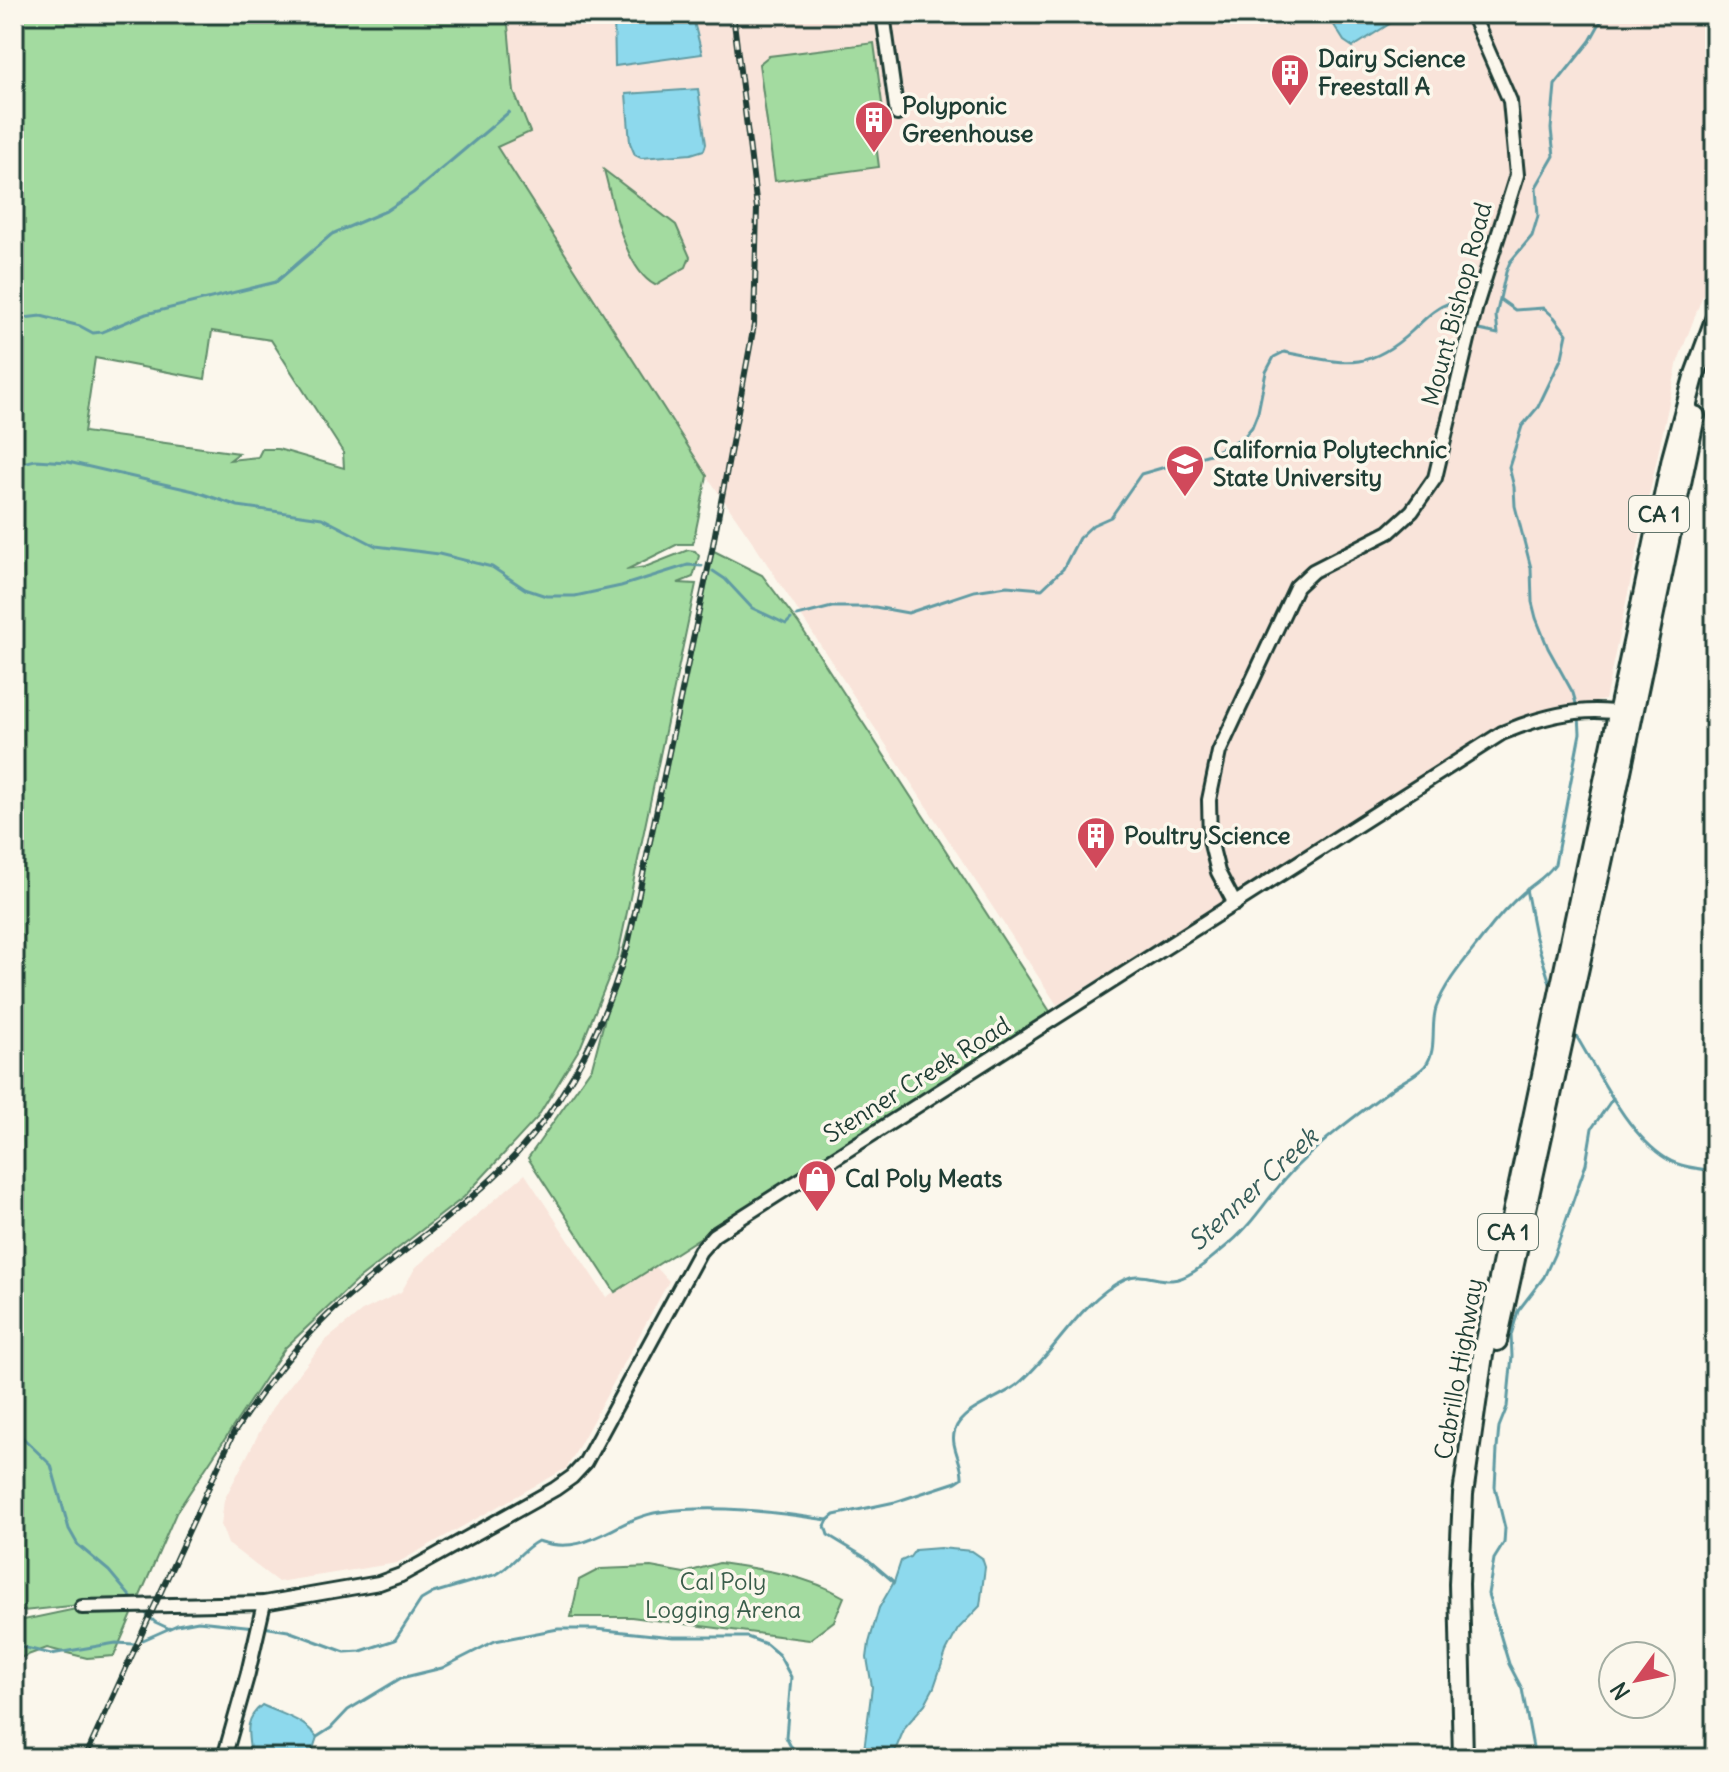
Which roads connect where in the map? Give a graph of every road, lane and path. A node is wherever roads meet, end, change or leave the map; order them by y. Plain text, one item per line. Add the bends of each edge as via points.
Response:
1 (883, 14) edge
2 (1472, 14) edge
3 (897, 114) dead end
4 (1715, 320) edge
5 (1715, 353) edge
6 (1625, 714) junction
7 (1235, 904) junction
8 (264, 1603) junction
9 (82, 1607) dead end
10 (224, 1758) edge
11 (1463, 1758) edge
12 (1474, 1758) edge

1 - 3 street
2 - 7 street, Mount Bishop Road via 1510,101 1517,175 1476,306 1435,478 1389,532 1313,571 1296,587 1219,752 1209,800 1210,840 1218,872
4 - 6 highway, CA 1 via 1681,420
5 - 6 highway, CA 1 via 1693,422
6 - 7 street, Stenner Creek Road via 1589,709 1502,733
6 - 11 highway, Cabrillo Highway / CA 1 via 1472,1417 1459,1584
6 - 12 highway, Cabrillo Highway / CA 1 via 1477,1459 1470,1577
7 - 8 street, Stenner Creek Road via 714,1235 700,1251 585,1463 572,1477 392,1579
8 - 9 street, Stenner Creek Road
8 - 10 street

